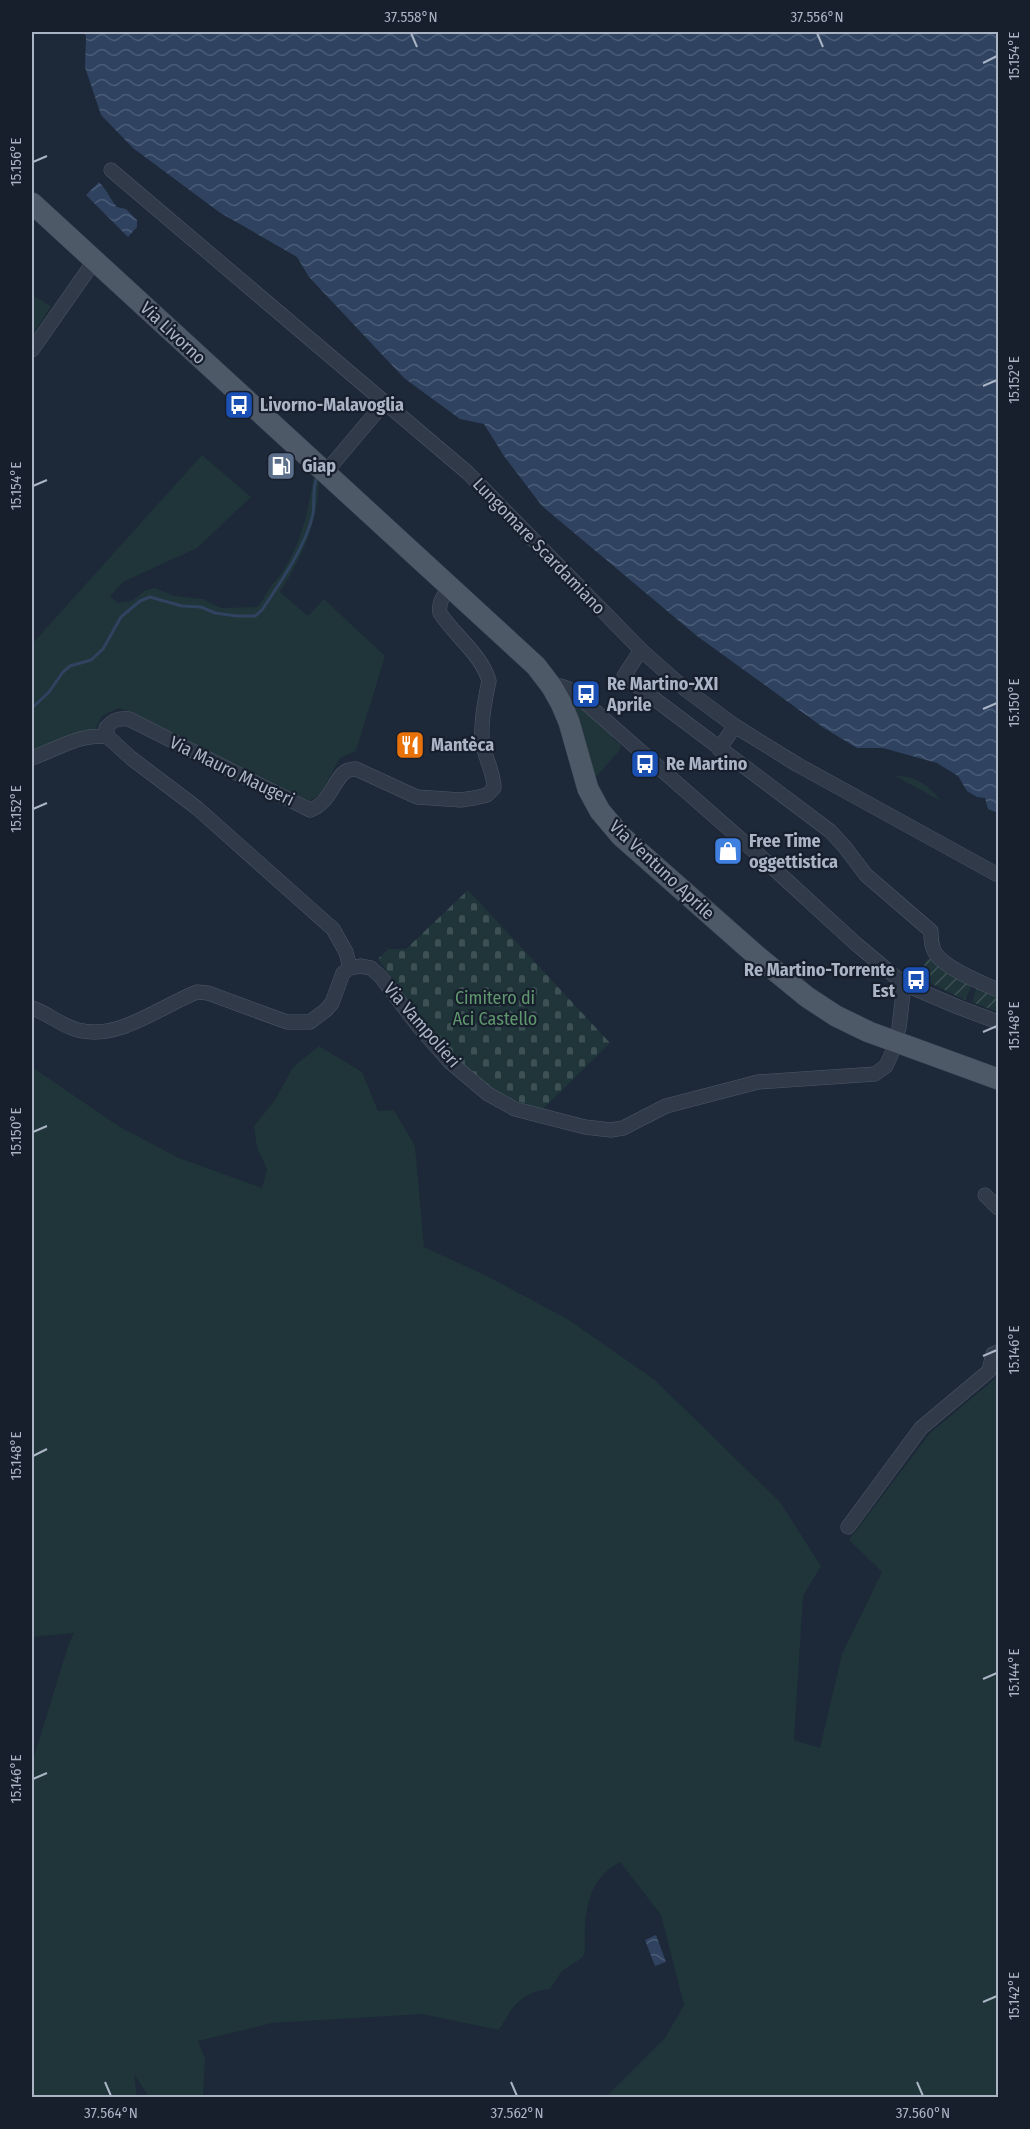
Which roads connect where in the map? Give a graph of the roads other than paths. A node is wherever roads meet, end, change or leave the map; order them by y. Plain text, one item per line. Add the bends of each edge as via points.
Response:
1 (111, 170) dead end
2 (32, 203) edge
3 (95, 260) junction
4 (32, 350) edge
5 (384, 404) junction
6 (320, 468) junction
7 (451, 587) junction
8 (641, 650) junction
9 (552, 687) junction
10 (735, 726) junction
11 (108, 737) junction
12 (719, 749) junction
13 (32, 758) edge
14 (999, 875) edge
15 (350, 968) junction
16 (904, 984) junction
17 (999, 990) edge
18 (32, 1008) edge
19 (999, 1022) edge
20 (898, 1035) junction
21 (999, 1079) edge
22 (985, 1195) dead end
23 (999, 1208) edge
24 (999, 1352) edge
25 (848, 1527) dead end

1 - 5 street, Lungomare Scardamiano
2 - 3 main road, Via Livorno
3 - 4 street
3 - 6 main road, Via Livorno
5 - 6 street
5 - 8 street, Lungomare Scardamiano via 468,473
6 - 7 main road, Via Ventuno Aprile
7 - 9 main road, Via Ventuno Aprile via 522,651
7 - 11 street, Via Mauro Maugeri via 440,600 440,613 478,660 489,681 482,738 494,788 487,795 461,800 417,797 350,768 342,773 319,807 310,810 129,720 119,718 111,722 106,728
8 - 10 street, Lungomare Scardamiano
8 - 12 street via 624,676
9 - 16 street via 571,690
9 - 20 main road, Via Ventuno Aprile via 569,722 588,789 621,836 807,997 836,1016
10 - 12 street
10 - 14 street, Lungomare Scardamiano
11 - 13 street via 82,738
11 - 15 street, Via Mauro Maugeri via 197,808 333,929
12 - 17 street via 830,831 866,875 932,931 936,955 969,977
15 - 18 street via 343,973 332,1002 310,1022 288,1022 197,992 109,1031 78,1030
15 - 20 street, Via Vampolieri via 371,968 381,977 450,1062 488,1094 515,1109 610,1131 666,1106 758,1082 874,1074 886,1066
16 - 19 street
16 - 20 street
20 - 21 main road, Via Ventuno Aprile
22 - 23 street
24 - 25 street via 993,1354 989,1371 921,1428

